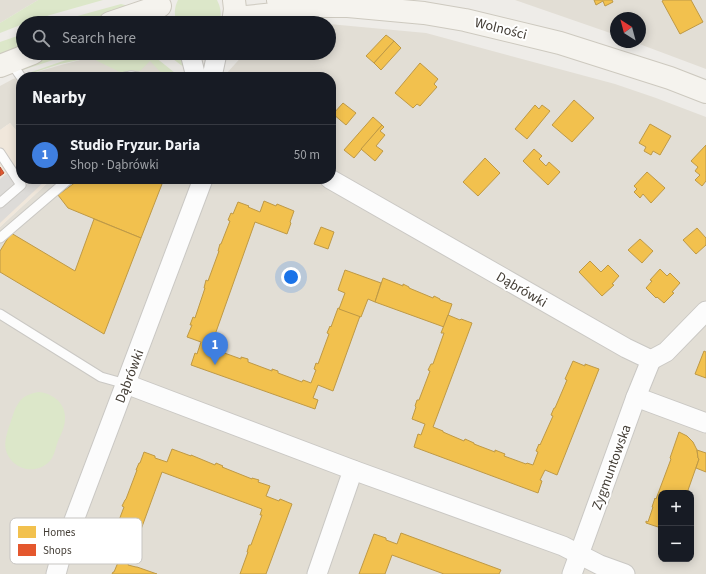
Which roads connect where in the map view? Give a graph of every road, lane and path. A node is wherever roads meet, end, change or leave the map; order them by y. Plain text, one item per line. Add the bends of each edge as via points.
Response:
1 (234, 0) edge
2 (283, 3) edge
3 (161, 10) edge
4 (137, 16) edge
5 (235, 16) edge
6 (256, 16) edge
7 (22, 60) edge
8 (192, 60) edge
9 (216, 60) edge
10 (10, 68) edge
11 (195, 72) edge
12 (214, 72) edge
13 (706, 92) edge
14 (0, 153) edge
15 (16, 177) edge
16 (336, 182) edge
17 (20, 184) edge
18 (62, 184) edge
19 (201, 184) edge
20 (0, 203) edge
21 (0, 238) edge
22 (0, 314) edge
23 (702, 322) edge
24 (651, 360) junction
25 (126, 384) junction
26 (636, 397) junction
27 (706, 423) edge
28 (353, 470) junction
29 (75, 518) edge
30 (579, 554) junction
31 (59, 564) edge
32 (56, 574) edge
33 (317, 574) edge
34 (572, 574) edge
35 (624, 574) edge

1 - 5 main road
2 - 6 main road, Wolności via 275,14
2 - 13 main road, Wolności via 424,13 465,20 560,43
3 - 4 main road
7 - 10 main road
8 - 11 street
9 - 12 street
14 - 15 lane
16 - 24 street, Dąbrówki
17 - 20 lane
18 - 21 lane
19 - 25 street, Dąbrówki
22 - 25 lane via 101,377
23 - 24 street via 666,352
24 - 26 street, Zygmuntowska
25 - 28 street
25 - 29 street, Dąbrówki
26 - 27 street
26 - 30 street, Zygmuntowska
28 - 30 street
28 - 33 street
30 - 34 street, Zygmuntowska
30 - 35 street
31 - 32 street, Dąbrówki

